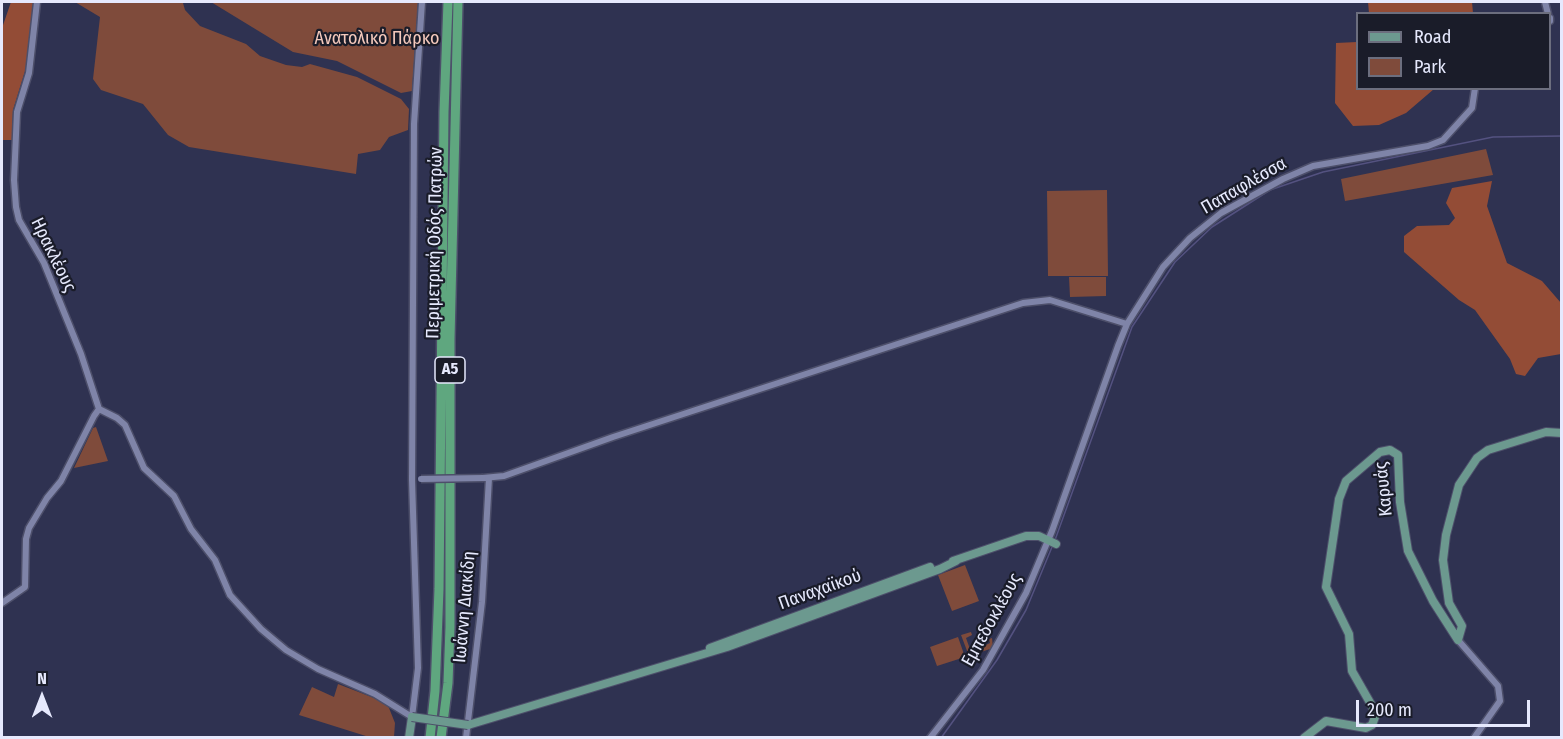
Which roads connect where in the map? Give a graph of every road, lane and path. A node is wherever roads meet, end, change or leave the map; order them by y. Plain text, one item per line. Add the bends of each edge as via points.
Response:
1 (37, 2) edge
2 (422, 2) edge
3 (448, 2) edge
4 (458, 2) edge
5 (1475, 90) edge
6 (1127, 324) junction
7 (99, 409) junction
8 (1562, 434) edge
9 (486, 478) junction
10 (412, 480) junction
11 (1052, 542) junction
12 (2, 603) edge
13 (1458, 640) junction
14 (412, 717) junction
15 (468, 725) junction
16 (409, 738) edge
17 (430, 738) edge
18 (441, 738) edge
19 (466, 738) edge
20 (930, 738) edge
21 (1304, 738) edge
22 (1474, 738) edge

1 - 7 street, Ηρακλέους via 29,73 17,112 16,207 19,220 44,263
2 - 10 street via 414,124
3 - 17 highway, Περιμετρική Οδός Πατρών / Α5 via 439,589
4 - 18 highway, Περιμετρική Οδός Πατρών / Α5 via 450,339 450,627
5 - 6 street, Παπαφλέσσα via 1472,108 1443,140 1313,166 1282,178 1221,213 1163,267
6 - 9 street via 1050,300 1030,302 504,476
6 - 11 street, Παπαφλέσσα
7 - 12 street via 61,481 29,528 25,587
7 - 14 street via 125,425 144,468 174,496 191,529 215,560 232,598 261,629 318,669 375,694
8 - 13 main road via 1550,433 1488,450 1477,458 1457,490 1443,560 1449,603 1462,626
9 - 10 street, bridge
9 - 15 street, Ιωάννη Διακίδη via 482,602
10 - 14 street via 418,668
11 - 15 main road, Παναχαϊκού via 1039,536 1023,536 727,647
11 - 20 street, Εμπεδοκλέους via 996,651
13 - 21 main road, Καρυάς via 1408,551 1400,502 1399,457 1390,450 1380,452 1344,484 1326,585 1349,634 1352,671 1375,719 1366,728 1326,721
13 - 22 street, Καρυάς via 1498,686 1500,701
14 - 15 main road, bridge
14 - 16 main road
15 - 19 street, Ιωάννη Διακίδη

